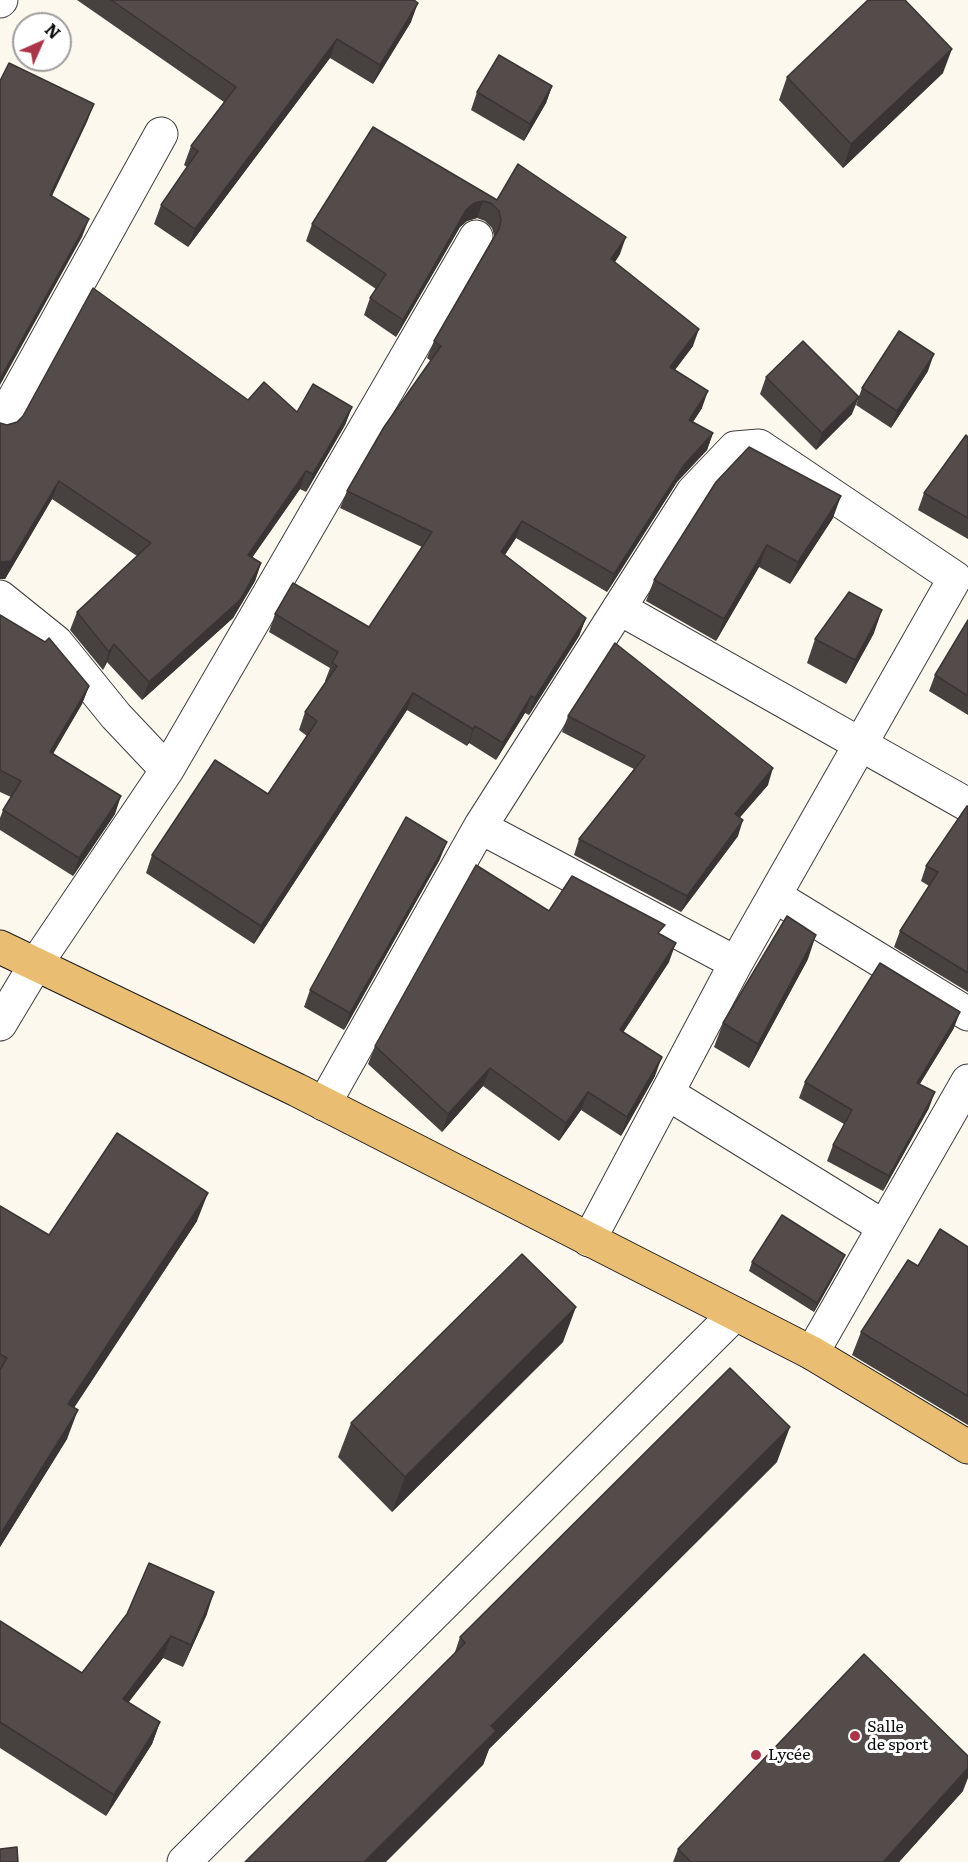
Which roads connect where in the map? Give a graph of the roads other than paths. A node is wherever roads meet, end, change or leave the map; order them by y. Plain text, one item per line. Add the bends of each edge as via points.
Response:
1 (161, 134) dead end
2 (476, 237) dead end
3 (0, 424) edge
4 (961, 582) edge
5 (0, 597) edge
6 (619, 608) junction
7 (863, 744) junction
8 (167, 770) junction
9 (968, 805) edge
10 (480, 827) junction
11 (775, 896) junction
12 (0, 947) edge
13 (736, 963) junction
14 (36, 964) junction
15 (968, 1014) edge
16 (0, 1024) edge
17 (968, 1081) edge
18 (667, 1093) junction
19 (324, 1104) junction
20 (885, 1227) junction
21 (589, 1240) junction
22 (735, 1314) junction
23 (812, 1353) junction
24 (968, 1446) edge
25 (184, 1862) edge

1 - 3 street
2 - 8 street
4 - 6 street via 759,446 735,448 693,492
4 - 7 street
5 - 8 street via 56,642 116,716
6 - 7 street
6 - 10 street
7 - 9 street
7 - 11 street
8 - 14 street
10 - 13 street
10 - 19 street
11 - 13 street
11 - 15 street
12 - 14 main road
13 - 18 street
14 - 16 street
14 - 19 main road
17 - 20 street
18 - 20 street
18 - 21 street
19 - 21 main road
20 - 23 street
21 - 22 main road
22 - 23 main road
22 - 25 street
23 - 24 main road

